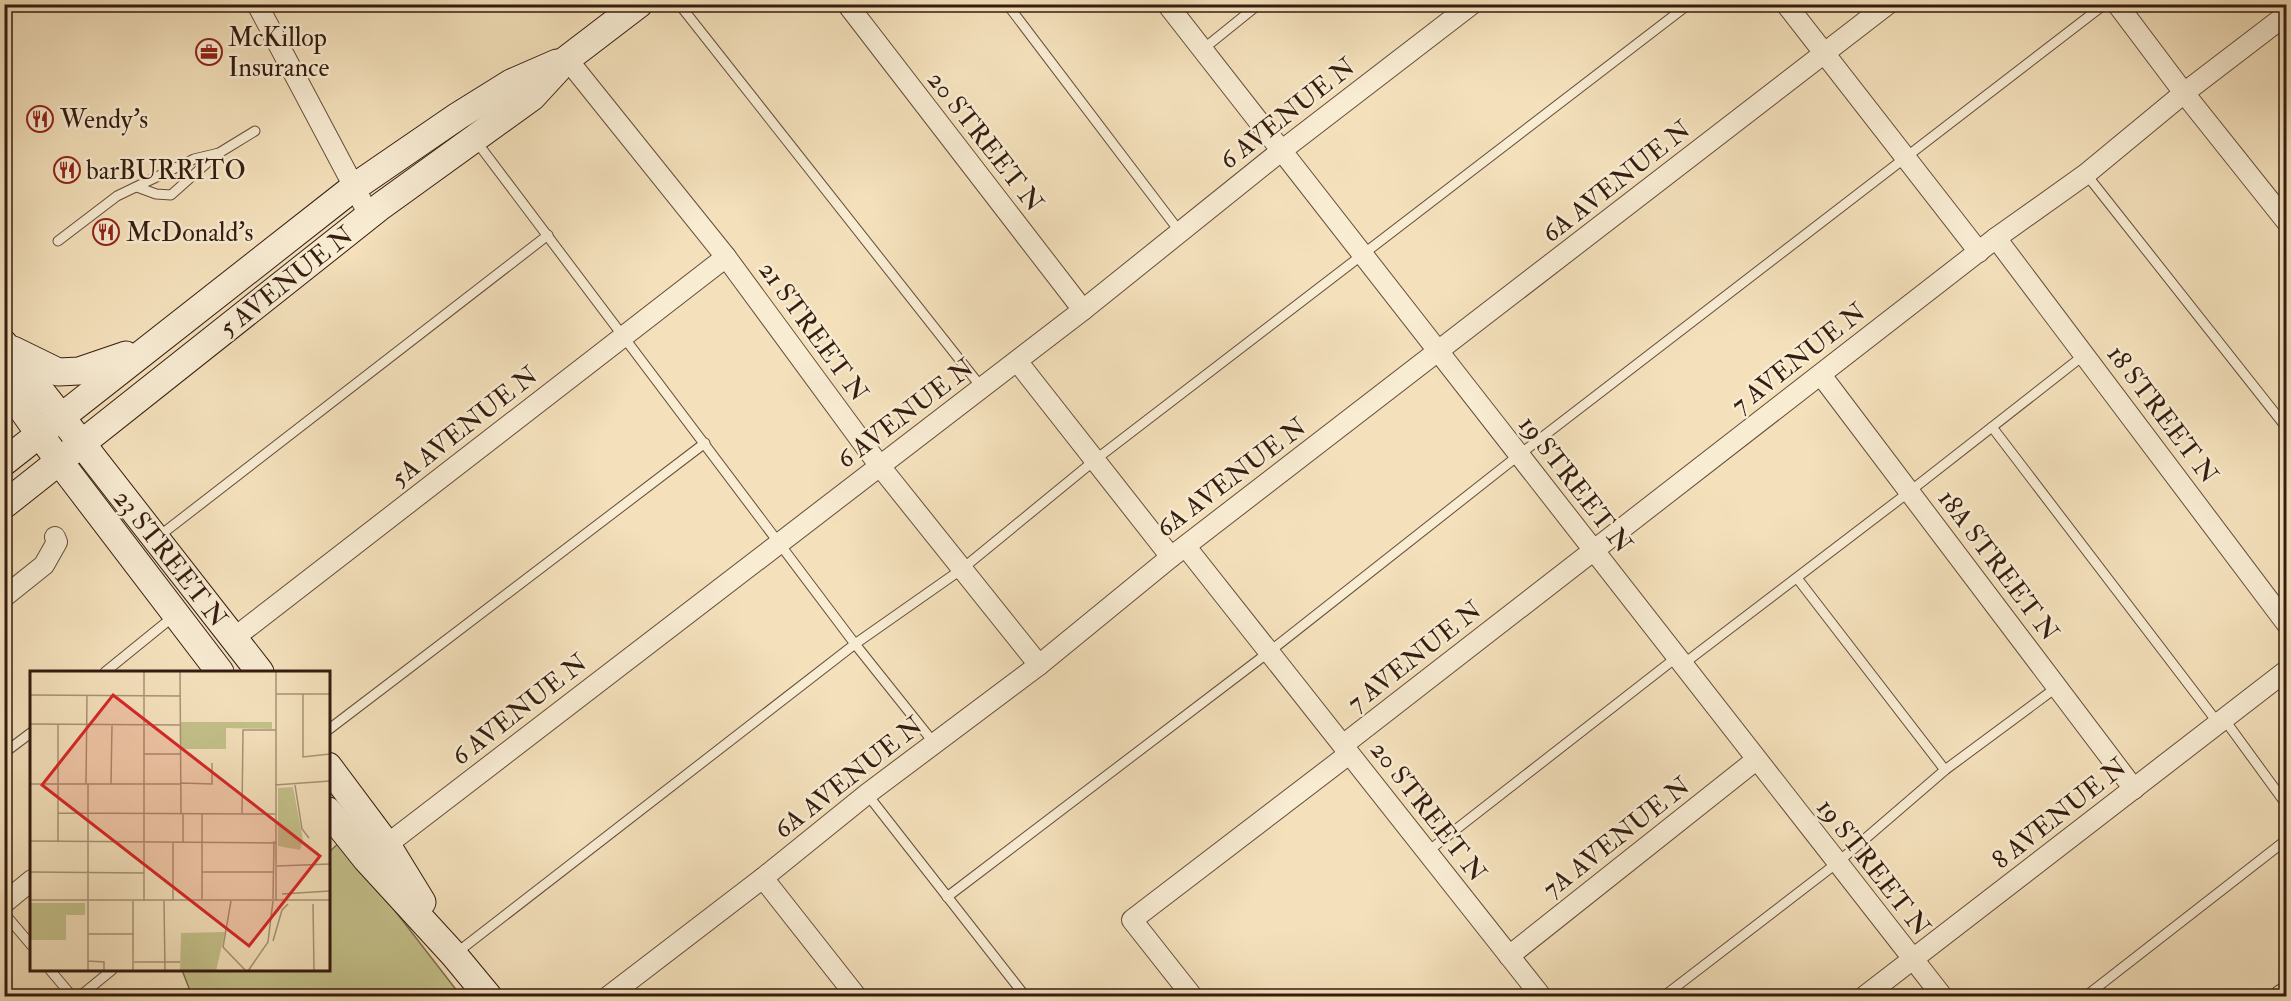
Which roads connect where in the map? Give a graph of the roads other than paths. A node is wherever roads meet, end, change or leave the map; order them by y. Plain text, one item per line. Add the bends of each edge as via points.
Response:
1 (257, 4) edge
2 (639, 4) edge
3 (679, 4) edge
4 (847, 4) edge
5 (1007, 4) edge
6 (1167, 4) edge
7 (1259, 4) edge
8 (1472, 4) edge
9 (1689, 4) edge
10 (1786, 4) edge
11 (1888, 4) edge
12 (2105, 4) edge
13 (2116, 4) edge
14 (2283, 4) edge
15 (2286, 9) edge
16 (2286, 15) edge
17 (1202, 50) junction
18 (1825, 54) junction
19 (567, 59) junction
20 (2184, 93) junction
21 (255, 131) dead end
22 (474, 139) junction
23 (1281, 151) junction
24 (219, 153) junction
25 (1906, 159) junction
26 (2086, 174) junction
27 (137, 187) junction
28 (353, 188) junction
29 (369, 215) junction
30 (2286, 221) edge
31 (1180, 232) junction
32 (548, 235) junction
33 (1996, 238) junction
34 (58, 241) dead end
35 (1979, 252) junction
36 (1362, 254) junction
37 (726, 257) junction
38 (1083, 310) junction
39 (625, 336) junction
40 (159, 339) junction
41 (6, 346) edge
42 (1438, 352) junction
43 (2084, 355) junction
44 (1017, 361) junction
45 (1821, 375) junction
46 (4, 384) edge
47 (982, 388) junction
48 (60, 417) junction
49 (1992, 427) junction
50 (2286, 427) edge
51 (39, 434) junction
52 (81, 443) junction
53 (705, 443) junction
54 (1519, 455) junction
55 (1095, 460) junction
56 (59, 461) junction
57 (4, 462) edge
58 (879, 465) junction
59 (1909, 492) junction
60 (4, 505) edge
61 (55, 537) dead end
62 (156, 539) junction
63 (779, 543) junction
64 (1594, 551) junction
65 (1178, 552) junction
66 (962, 569) junction
67 (1797, 578) junction
68 (4, 597) edge
69 (176, 615) junction
70 (2286, 623) edge
71 (234, 638) junction
72 (855, 644) junction
73 (1269, 652) junction
74 (1680, 661) junction
75 (1039, 665) junction
76 (106, 671) edge
77 (219, 671) edge
78 (259, 671) edge
79 (2286, 671) edge
80 (2057, 687) junction
81 (2222, 722) junction
82 (330, 728) edge
83 (30, 734) edge
84 (934, 743) junction
85 (1346, 749) junction
86 (4, 753) edge
87 (1756, 760) junction
88 (330, 770) edge
89 (1945, 770) junction
90 (2134, 789) junction
91 (867, 794) junction
92 (2286, 804) edge
93 (330, 813) edge
94 (2286, 840) edge
95 (377, 852) junction
96 (1427, 852) junction
97 (1837, 863) junction
98 (764, 878) junction
99 (30, 882) edge
100 (947, 897) junction
101 (4, 903) edge
102 (4, 913) edge
103 (30, 944) edge
104 (454, 955) junction
105 (1509, 956) junction
106 (1913, 960) junction
107 (52, 971) edge
108 (110, 971) edge
109 (2286, 992) edge
110 (72, 996) edge
111 (80, 996) edge
112 (488, 996) edge
113 (609, 996) edge
114 (856, 996) edge
115 (1025, 996) edge
116 (1192, 996) edge
117 (1541, 996) edge
118 (1664, 996) edge
119 (1865, 996) edge
120 (1941, 996) edge
121 (2086, 996) edge
122 (2280, 996) edge

1 - 28 street
2 - 19 main road, 5 AVENUE N
3 - 47 lane
4 - 38 street, 20 STREET N
5 - 31 lane
6 - 17 street, 19 STREET N
7 - 17 lane
8 - 23 street, 6 AVENUE N
9 - 36 lane
10 - 18 street
11 - 18 street, 6A AVENUE N
12 - 25 lane
13 - 20 street
14 - 15 lane
16 - 20 street, 7 AVENUE N
17 - 23 street, 19 STREET N
18 - 25 street
18 - 42 street, 6A AVENUE N
19 - 22 main road, 5 AVENUE N via 532,96
19 - 28 main road, 5 AVENUE N via 511,83
19 - 37 street, 21 STREET N
20 - 26 street, 7 AVENUE N
20 - 30 street
21 - 24 lane
22 - 29 main road, 5 AVENUE N
22 - 32 lane
23 - 31 street, 6 AVENUE N
23 - 36 street, 19 STREET N
24 - 27 lane via 194,159
24 - 27 lane via 171,195
25 - 35 street
25 - 54 lane
26 - 33 street, 7 AVENUE N
26 - 50 lane
27 - 34 lane via 117,196
28 - 29 street
28 - 40 main road, 5 AVENUE N
29 - 52 main road, 5 AVENUE N
31 - 38 street, 6 AVENUE N
32 - 39 lane
32 - 62 lane
33 - 35 street, 7 AVENUE N
33 - 43 street, 18 STREET N
35 - 45 street, 7 AVENUE N
36 - 42 street, 19 STREET N
36 - 55 lane
37 - 39 street, 5A AVENUE N
37 - 58 street, 21 STREET N
38 - 44 street, 6 AVENUE N
39 - 53 lane
39 - 71 street, 5A AVENUE N
40 - 41 main road via 115,360 77,372 58,372
40 - 48 main road, 5 AVENUE N
41 - 48 main road, 23 STREET N
42 - 54 street, 19 STREET N
42 - 65 street, 6A AVENUE N
43 - 49 lane
43 - 70 street, 18 STREET N
44 - 47 street, 6 AVENUE N
44 - 55 street, 20 STREET N
45 - 59 street, 18A STREET N
45 - 64 street, 7 AVENUE N
46 - 51 main road, 23 STREET N
47 - 58 street, 6 AVENUE N
48 - 51 main road, 5 AVENUE N
48 - 52 main road, 23 STREET N
49 - 59 lane
49 - 81 lane
51 - 56 main road, 23 STREET N
51 - 57 main road, 5 AVENUE N
52 - 56 main road, 5 AVENUE N
52 - 62 main road, 23 STREET N
53 - 63 lane
53 - 82 lane
54 - 64 street, 19 STREET N
54 - 73 lane
55 - 65 street, 20 STREET N
55 - 66 lane
56 - 60 main road, 5 AVENUE N
56 - 69 main road, 23 STREET N
58 - 63 street, 6 AVENUE N
58 - 66 street, 21 STREET N
59 - 67 lane
59 - 80 street, 18A STREET N
61 - 68 street via 57,542 44,565
62 - 71 main road, 23 STREET N
63 - 72 lane
63 - 95 street, 6 AVENUE N
64 - 74 street, 19 STREET N
64 - 85 street, 7 AVENUE N
65 - 73 street, 20 STREET N
65 - 75 street, 6A AVENUE N
66 - 72 lane
66 - 75 street, 21 STREET N
67 - 74 lane
67 - 89 lane
69 - 76 lane
69 - 77 main road, 23 STREET N
71 - 78 main road, 23 STREET N
72 - 84 lane
72 - 104 lane
73 - 85 street, 20 STREET N
73 - 100 lane
74 - 87 street, 19 STREET N
74 - 96 lane
75 - 84 street, 6A AVENUE N
79 - 81 street, 8 AVENUE N
80 - 89 lane
80 - 90 street, 18A STREET N
81 - 90 street, 8 AVENUE N
81 - 92 lane
83 - 86 lane
84 - 91 street, 6A AVENUE N
85 - 96 street, 20 STREET N
85 - 116 street, 7 AVENUE N via 1132,920
87 - 97 street, 19 STREET N
87 - 105 street, 7A AVENUE N
88 - 95 main road
89 - 97 lane
90 - 106 street, 8 AVENUE N
91 - 98 street, 6A AVENUE N
91 - 100 lane
93 - 95 main road
94 - 121 lane
95 - 104 main road
96 - 105 street, 20 STREET N
97 - 106 street, 19 STREET N
97 - 118 lane
98 - 113 street, 6A AVENUE N
98 - 114 street
99 - 101 street
100 - 115 lane
102 - 103 lane
104 - 112 main road
105 - 117 street, 20 STREET N
106 - 119 street, 8 AVENUE N
106 - 120 street, 19 STREET N
107 - 110 lane
108 - 111 lane
109 - 122 street

